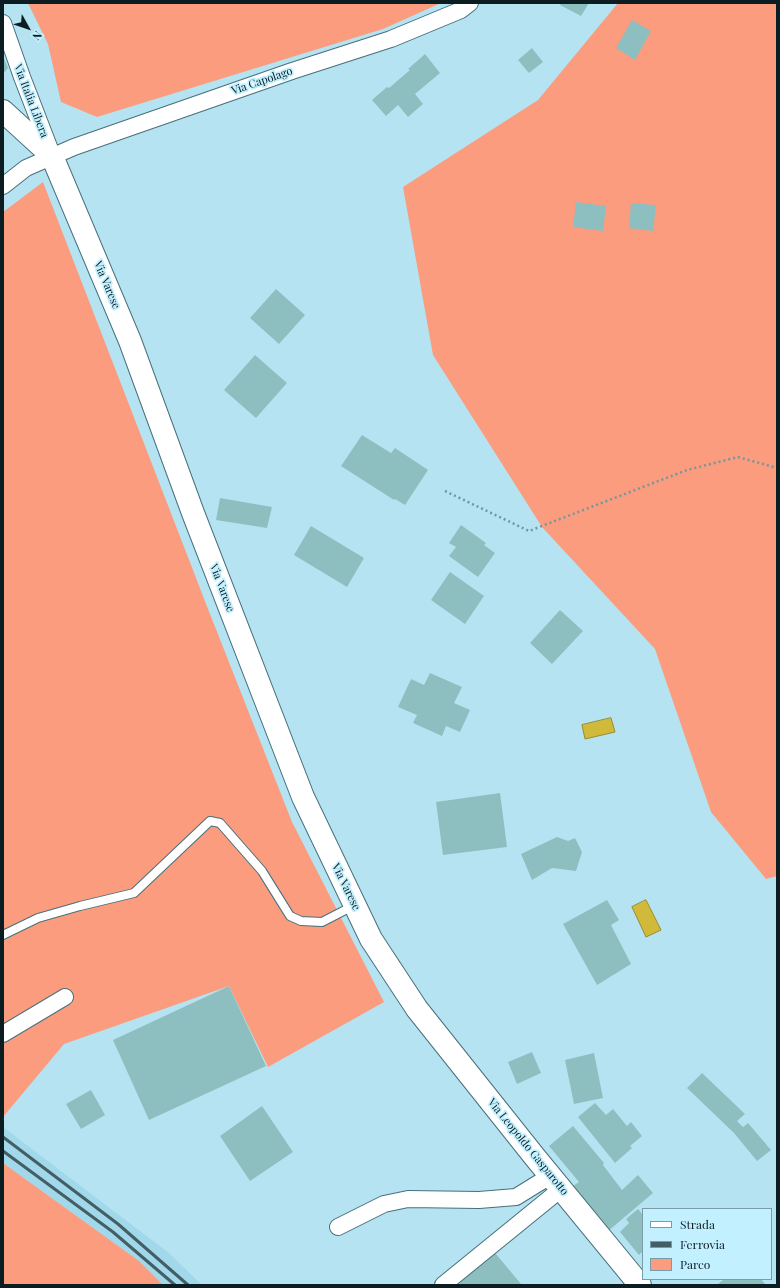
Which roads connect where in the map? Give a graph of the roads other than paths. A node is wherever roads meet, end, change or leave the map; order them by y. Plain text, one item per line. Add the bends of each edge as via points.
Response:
1 (470, 3) edge
2 (3, 23) edge
3 (3, 111) edge
4 (52, 156) junction
5 (3, 186) edge
6 (355, 905) junction
7 (3, 935) edge
8 (65, 997) dead end
9 (417, 1009) joint
10 (3, 1034) edge
11 (556, 1183) junction
12 (338, 1227) dead end
13 (443, 1285) edge
14 (640, 1285) edge

1 - 4 street, Via Capolago via 461,10 391,39 284,73
2 - 4 street, Via Italia Libera
3 - 4 main road
4 - 5 street, Via Capolago via 26,168
4 - 6 main road, Via Varese via 130,341 190,506 303,797
6 - 7 lane via 322,922 301,921 290,916 262,871 220,823 210,821 134,893 38,918
6 - 9 main road, Via Varese via 371,939
8 - 10 street
9 - 11 main road, Via Leopoldo Gasparotto
11 - 12 street via 516,1197 479,1200 408,1199 384,1204
11 - 13 street
11 - 14 main road, Via Leopoldo Gasparotto

